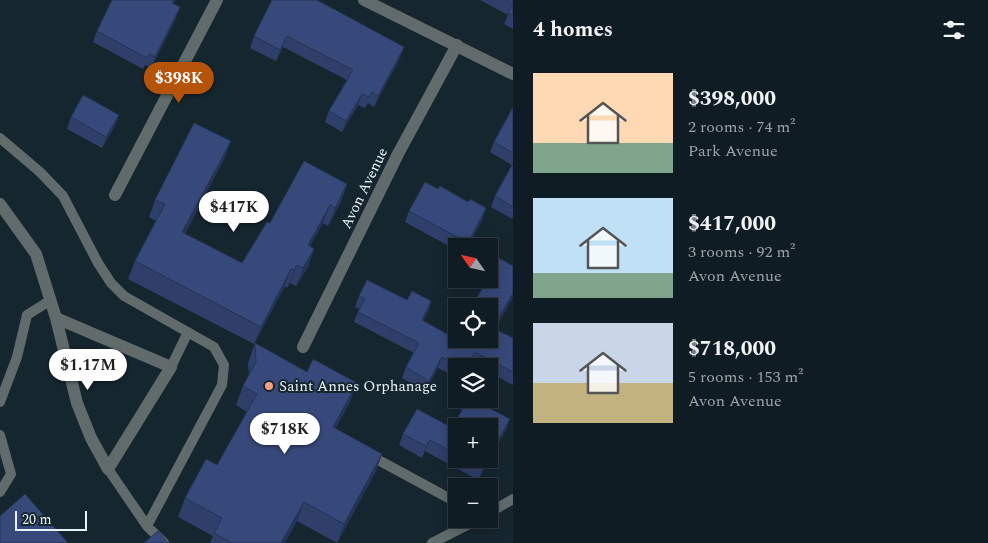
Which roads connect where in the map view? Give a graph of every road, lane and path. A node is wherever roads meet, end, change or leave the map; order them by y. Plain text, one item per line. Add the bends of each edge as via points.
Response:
1 (217, 0) edge
2 (364, 0) edge
3 (457, 45) junction
4 (513, 74) edge
5 (0, 138) edge
6 (115, 195) dead end
7 (0, 204) edge
8 (51, 300) junction
9 (56, 318) junction
10 (188, 332) junction
11 (304, 347) dead end
12 (170, 367) junction
13 (0, 402) edge
14 (0, 435) edge
15 (364, 452) edge
16 (108, 469) junction
17 (0, 492) edge
18 (448, 498) edge
19 (513, 499) edge
20 (498, 508) edge
21 (146, 526) junction
22 (461, 528) edge
23 (164, 543) edge
24 (432, 543) edge

1 - 6 street
2 - 3 street
3 - 4 street
3 - 11 street, Avon Avenue via 398,154
5 - 10 lane via 62,196 111,283 124,296
7 - 8 street via 36,254
8 - 9 street
8 - 13 lane via 27,315 17,357
9 - 12 street
9 - 16 street via 77,403
10 - 12 lane
10 - 21 lane via 214,347 224,365 222,385
12 - 16 street
14 - 17 lane via 12,474
15 - 18 lane
16 - 21 lane
19 - 20 lane
21 - 23 lane
22 - 24 lane

